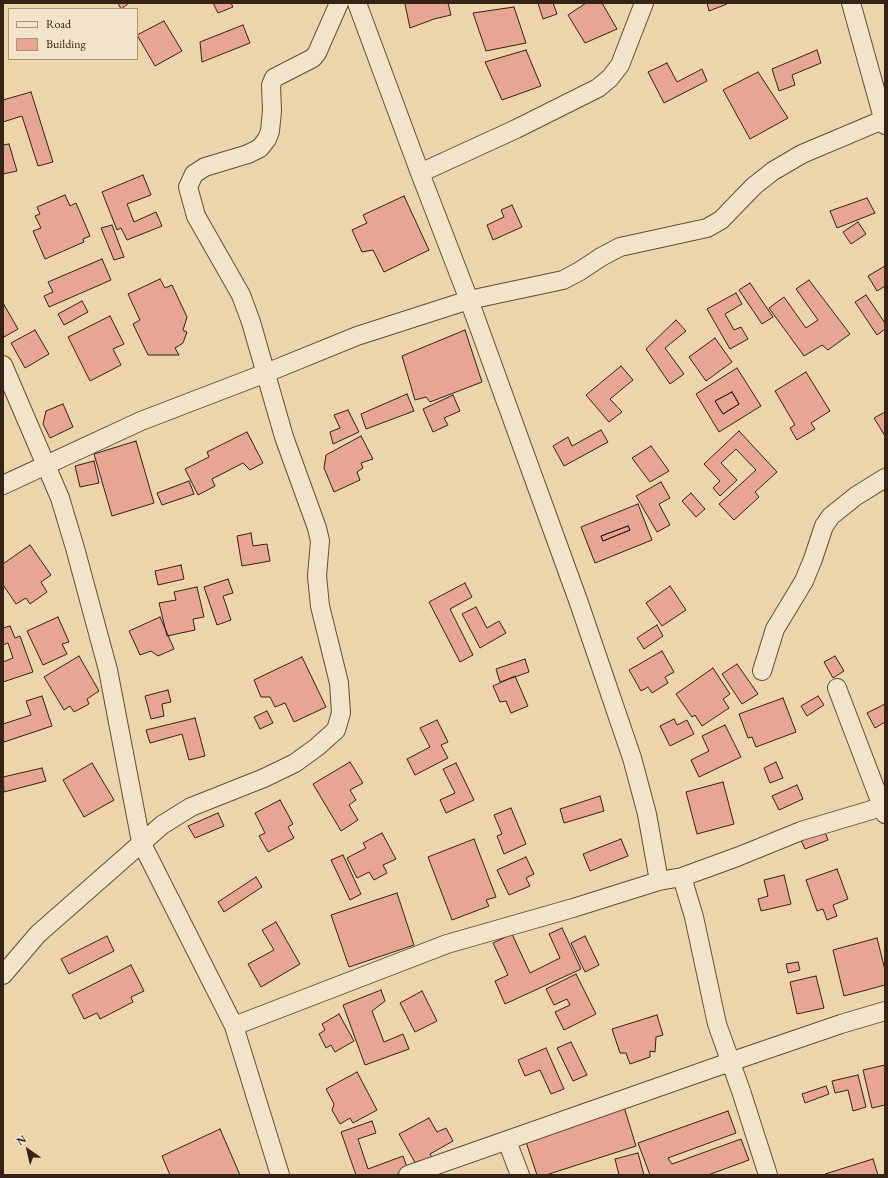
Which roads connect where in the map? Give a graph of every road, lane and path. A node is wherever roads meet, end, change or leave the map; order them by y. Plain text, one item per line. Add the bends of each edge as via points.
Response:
1 (339, 3) edge
2 (357, 3) edge
3 (644, 3) edge
4 (851, 3) edge
5 (884, 121) edge
6 (420, 173) junction
7 (469, 300) junction
8 (3, 365) edge
9 (266, 373) junction
10 (46, 465) junction
11 (885, 478) edge
12 (3, 485) edge
13 (762, 672) dead end
14 (838, 688) dead end
15 (884, 809) edge
16 (141, 842) junction
17 (682, 877) junction
18 (659, 881) junction
19 (3, 975) edge
20 (885, 1011) edge
21 (234, 1026) junction
22 (730, 1062) junction
23 (507, 1140) junction
24 (280, 1175) edge
25 (408, 1175) edge
26 (520, 1175) edge
27 (768, 1175) edge

1 - 9 street via 313,58 274,78 271,85 270,131 260,148 248,154 204,166 194,174 188,187 196,216 241,295
2 - 6 street
3 - 6 street via 620,65 598,88
4 - 5 street
5 - 7 street via 802,154 773,171 754,186 722,220 707,228 620,247 564,280
6 - 7 street
7 - 9 street via 357,336
7 - 18 street via 579,603 632,758 647,814
8 - 10 street
9 - 10 street via 141,421
9 - 16 street via 284,437 317,528 320,542 320,606 339,683 341,713 336,730 295,763 191,807
10 - 12 street
10 - 16 street via 60,498 108,670
11 - 13 street via 856,496 831,516 824,526 804,581 775,629
14 - 15 street
15 - 17 street via 801,831
16 - 19 street via 38,934
16 - 21 street
17 - 18 street
17 - 22 street via 694,917 717,1024
18 - 21 street via 447,944
20 - 22 street
21 - 24 street
22 - 23 street
22 - 27 street
23 - 25 street
23 - 26 street

